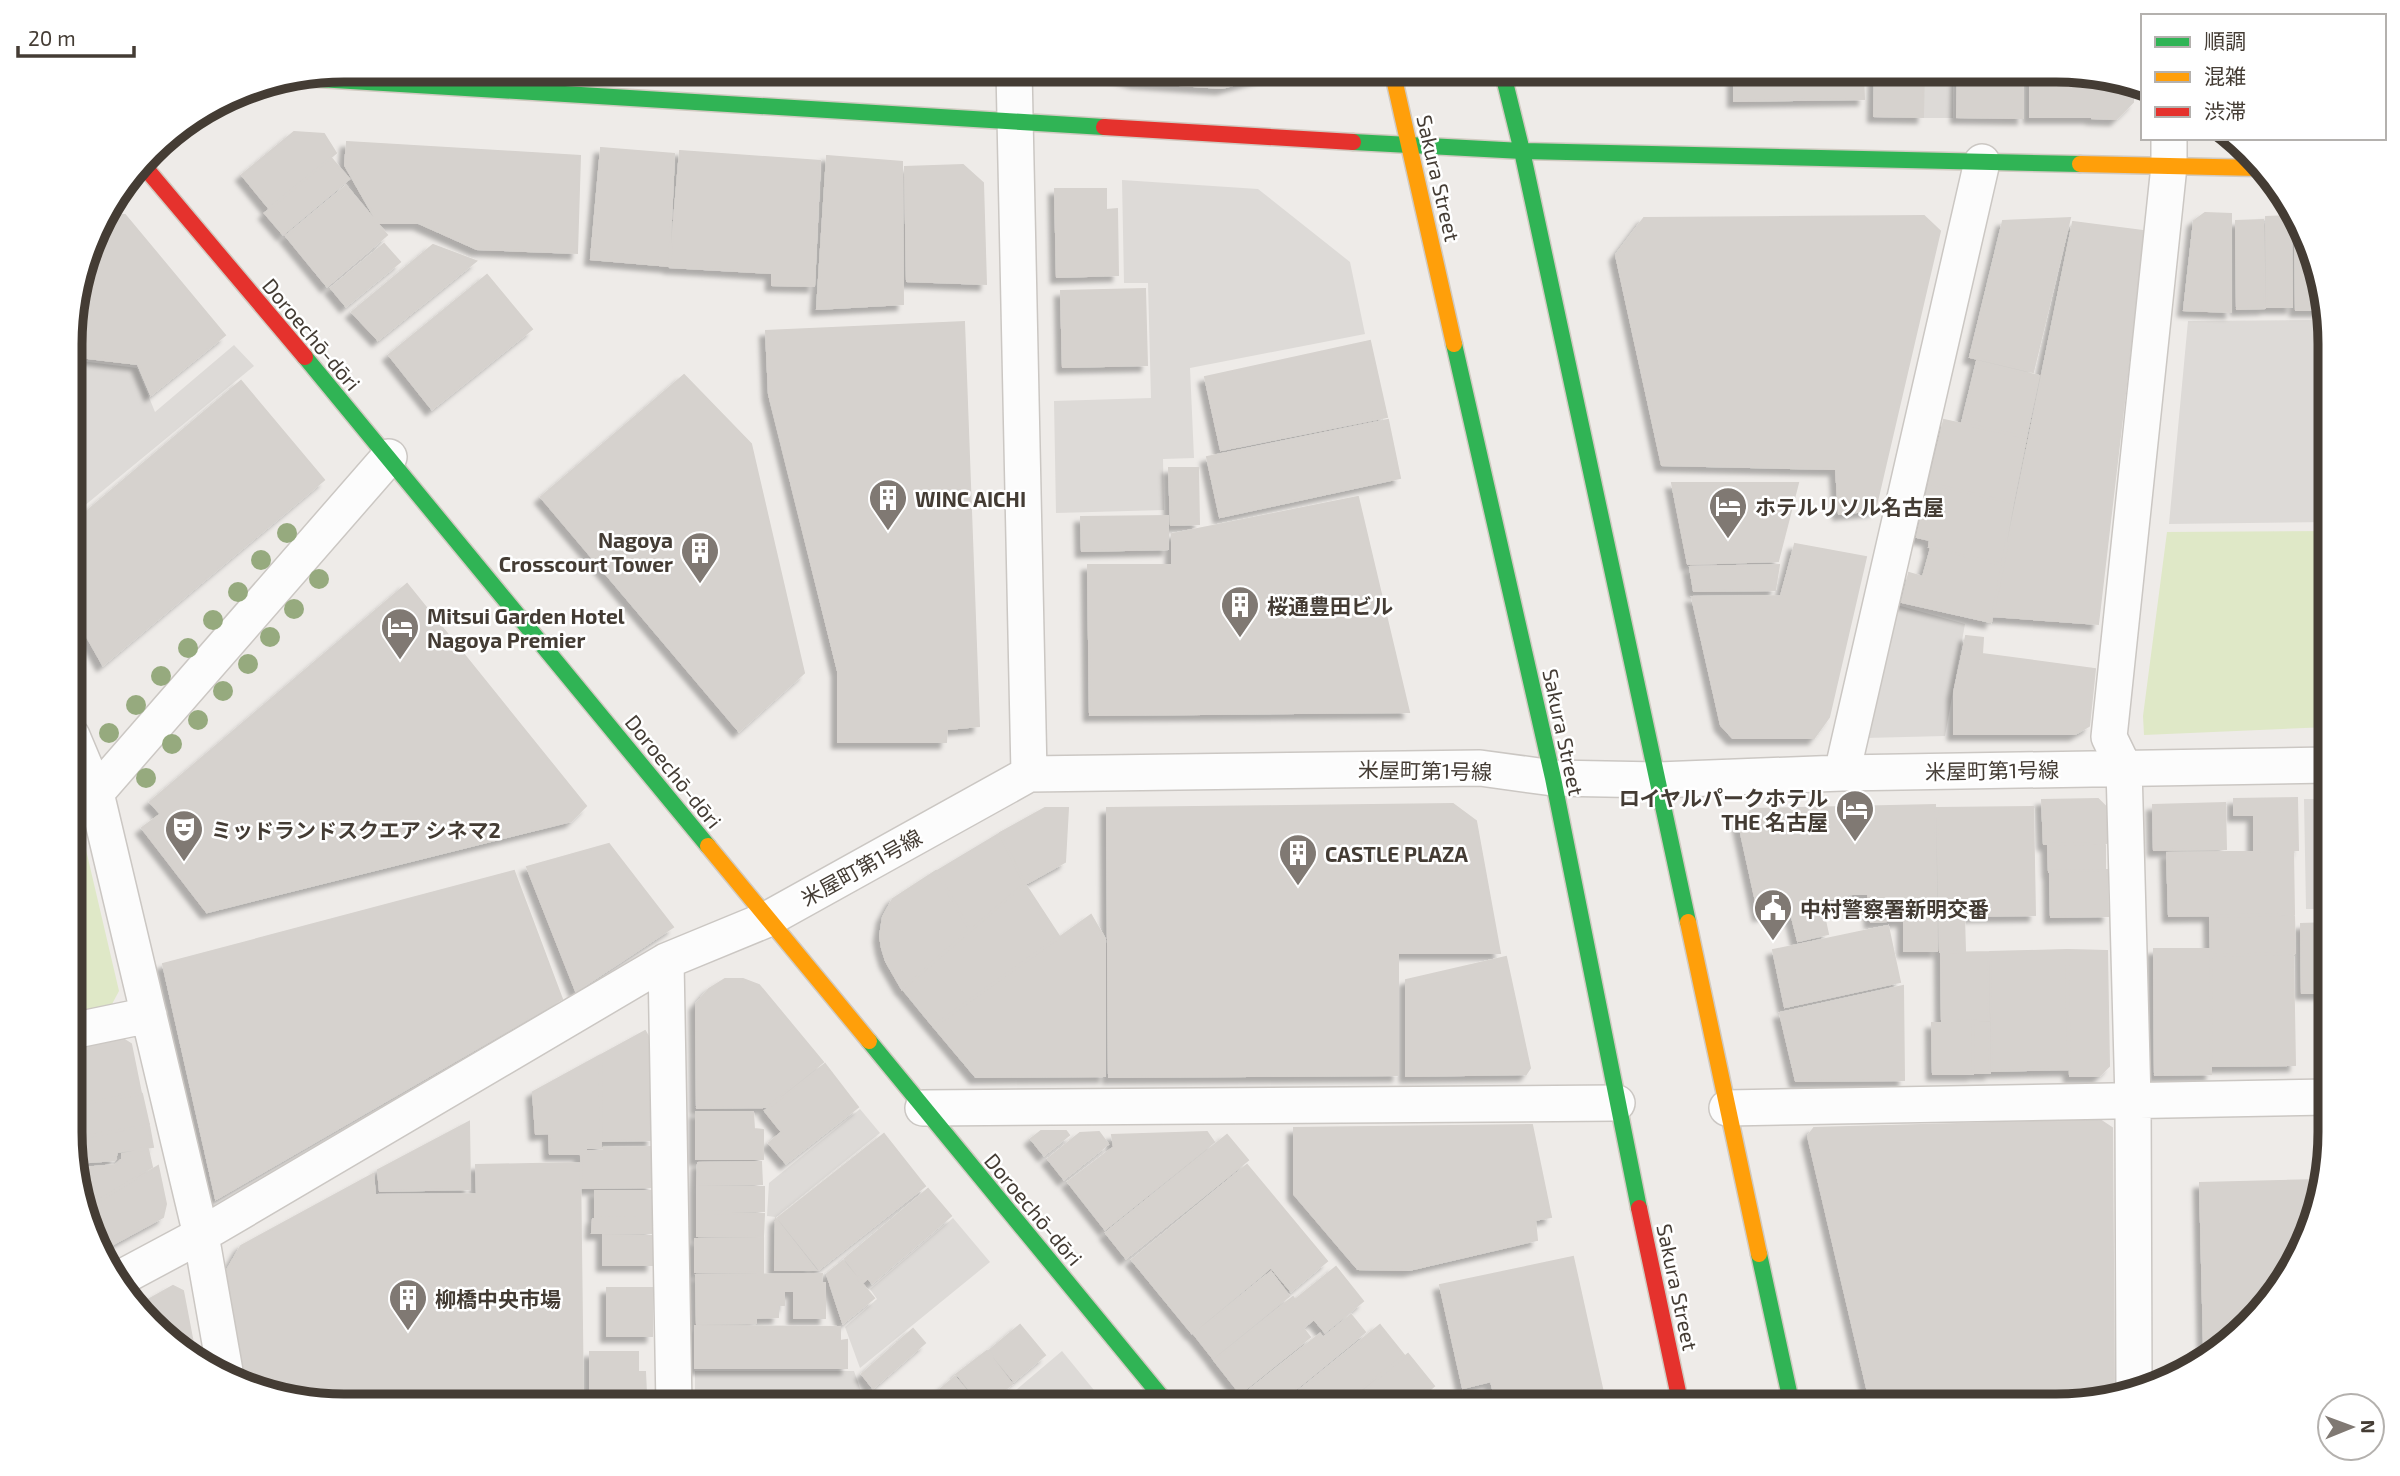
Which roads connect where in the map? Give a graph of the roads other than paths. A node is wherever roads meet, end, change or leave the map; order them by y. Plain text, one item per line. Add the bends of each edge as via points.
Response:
1 (367, 82) edge
2 (1014, 82) edge
3 (1395, 82) edge
4 (1505, 82) edge
5 (1015, 122) junction
6 (1411, 146) junction
7 (1522, 151) junction
8 (2169, 152) edge
9 (1982, 162) junction
10 (2248, 166) edge
11 (148, 171) edge
12 (389, 457) junction
13 (2318, 765) edge
14 (2123, 768) junction
15 (1842, 773) junction
16 (1029, 774) junction
17 (1553, 778) junction
18 (1658, 779) junction
19 (84, 795) edge
20 (768, 919) junction
21 (667, 961) junction
22 (149, 1014) junction
23 (82, 1029) edge
24 (2318, 1097) edge
25 (2133, 1100) junction
26 (1617, 1103) junction
27 (923, 1108) junction
28 (1727, 1108) junction
29 (201, 1235) junction
30 (125, 1276) edge
31 (224, 1364) edge
32 (2134, 1382) edge
33 (674, 1394) edge
34 (1159, 1394) edge
35 (1678, 1394) edge
36 (1789, 1394) edge

1 - 5 street
2 - 5 street
3 - 6 street, Sakura Street
4 - 7 street
5 - 6 street
5 - 16 street
6 - 7 street
6 - 17 street, Sakura Street
7 - 9 street
7 - 18 street
8 - 9 street
8 - 10 street
8 - 14 street via 2109,737
9 - 15 street
11 - 12 street, Doroechō-dōri
12 - 19 street
12 - 20 street, Doroechō-dōri
13 - 14 street, 米屋町第1号線
14 - 15 street, 米屋町第1号線
14 - 25 street
15 - 18 street, 米屋町第1号線
16 - 17 street, 米屋町第1号線 via 1480,768
16 - 20 street, 米屋町第1号線
17 - 18 street, 米屋町第1号線
17 - 26 street, Sakura Street
18 - 28 street
19 - 22 street
20 - 21 street
20 - 27 street, Doroechō-dōri
21 - 29 street
21 - 33 street
22 - 23 street
22 - 29 street
24 - 25 street
25 - 28 street
25 - 32 street
26 - 27 street
26 - 35 street, Sakura Street
27 - 34 street, Doroechō-dōri
28 - 36 street
29 - 30 street
29 - 31 street

